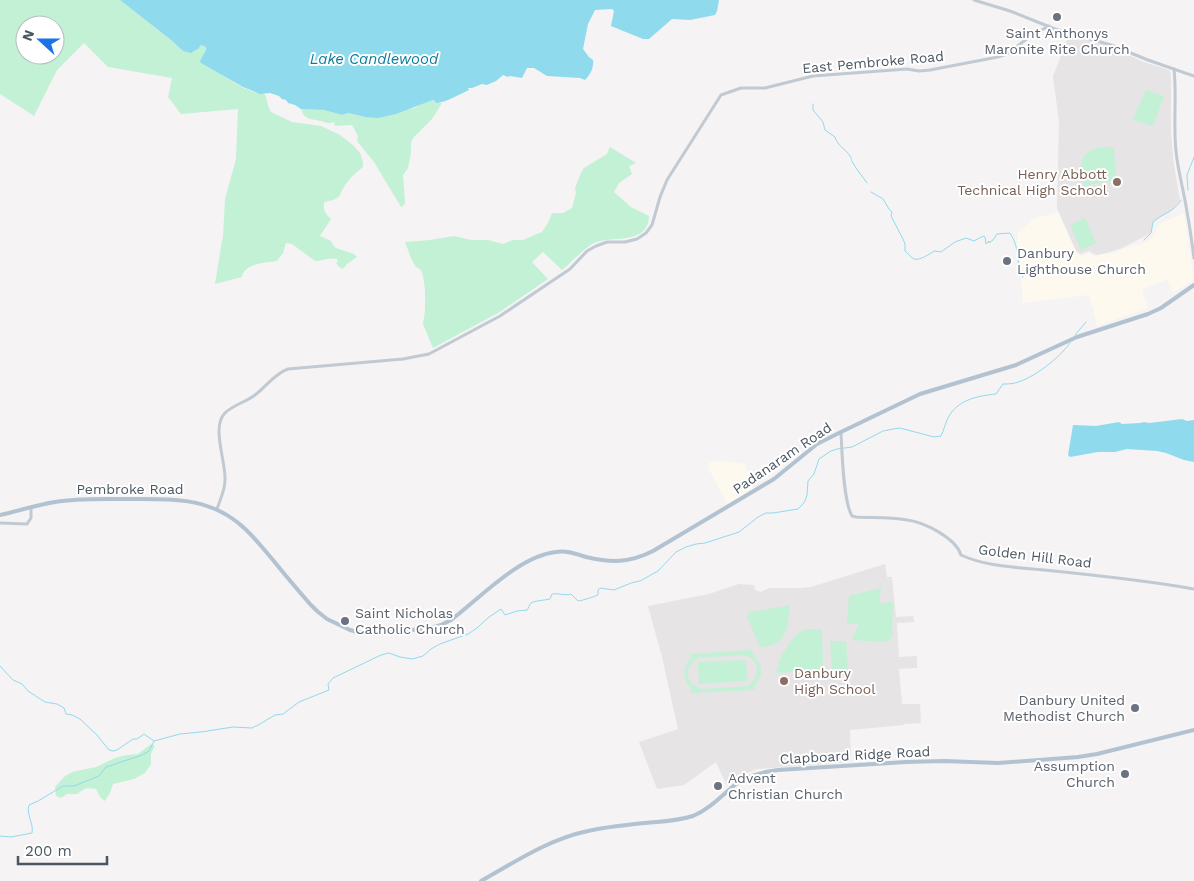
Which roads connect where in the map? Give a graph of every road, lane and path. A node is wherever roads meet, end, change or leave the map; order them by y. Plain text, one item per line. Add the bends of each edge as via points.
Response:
1 (974, 0) edge
2 (1048, 26) junction
3 (1174, 69) junction
4 (1194, 76) edge
5 (1194, 258) edge
6 (1194, 285) edge
7 (841, 432) junction
8 (31, 507) junction
9 (217, 509) junction
10 (0, 516) edge
11 (0, 523) edge
12 (1194, 589) edge
13 (390, 632) joint
14 (1194, 730) edge
15 (481, 881) edge

1 - 2 street
2 - 3 street via 1112,45
2 - 9 street, East Pembroke Road via 1007,54 977,62 919,71 907,69 813,76 765,88 741,88 720,95 667,180 652,225 637,239 596,246 570,269 500,316 429,354 288,369 253,397 226,412 218,430 225,476
3 - 4 street
3 - 5 street via 1176,153
6 - 7 main road, Padanaram Road via 1148,314 1075,338 1016,365 920,394
7 - 12 street, Golden Hill Road via 848,507 852,516 921,524 948,537 961,555 982,563
7 - 13 main road, Padanaram Road via 817,444 774,479 641,557 615,562 571,552 546,554 519,567 441,625
8 - 9 main road, Pembroke Road via 84,499 166,499 193,501
8 - 10 main road, Pembroke Road
8 - 11 street via 31,518 27,524
9 - 13 main road, Pembroke Road via 248,532 321,615 357,631
14 - 15 main road, Clapboard Ridge Road via 1086,756 998,763 906,762 761,772 737,784 709,808 691,816 578,833 542,847

